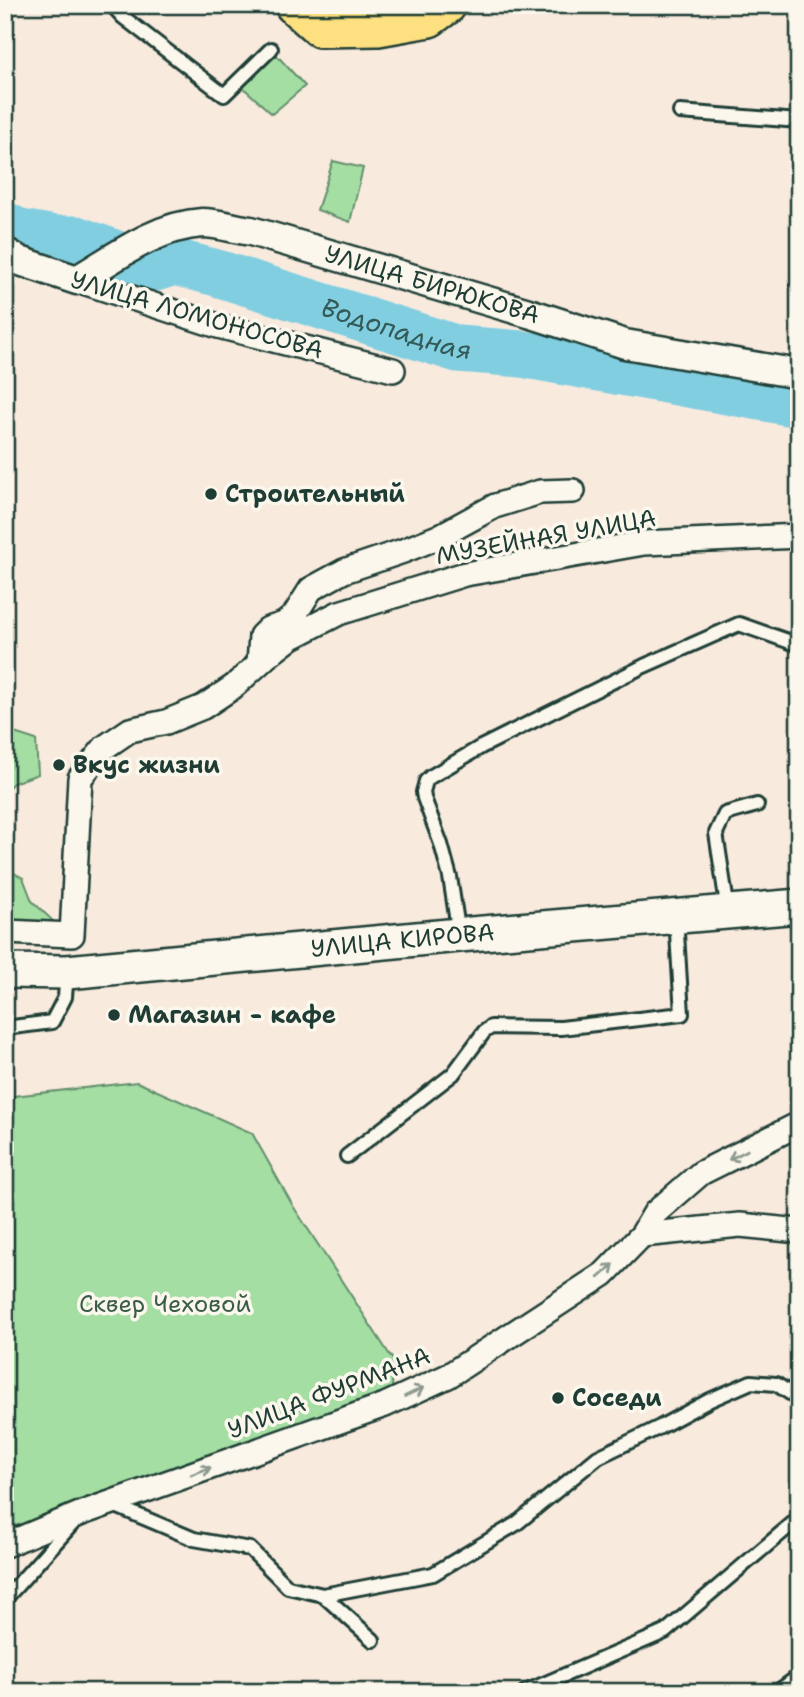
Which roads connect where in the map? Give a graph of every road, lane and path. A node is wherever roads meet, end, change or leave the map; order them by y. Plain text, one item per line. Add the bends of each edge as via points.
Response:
1 (112, 5) edge
2 (294, 5) edge
3 (447, 5) edge
4 (271, 49) dead end
5 (680, 113) dead end
6 (799, 121) edge
7 (5, 252) edge
8 (77, 280) junction
9 (393, 370) dead end
10 (799, 374) edge
11 (573, 491) dead end
12 (799, 536) edge
13 (799, 645) edge
14 (259, 663) junction
15 (757, 805) dead end
16 (799, 906) edge
17 (728, 912) junction
18 (676, 916) junction
19 (5, 932) edge
20 (459, 935) junction
21 (5, 971) edge
22 (67, 972) junction
23 (5, 1028) edge
24 (799, 1124) edge
25 (347, 1156) dead end
26 (799, 1231) edge
27 (642, 1236) junction
28 (799, 1399) edge
29 (111, 1504) junction
30 (82, 1513) junction
31 (799, 1518) edge
32 (5, 1545) edge
33 (323, 1595) junction
34 (5, 1599) edge
35 (373, 1640) dead end
36 (799, 1676) edge
37 (525, 1692) edge
38 (777, 1692) edge

1 - 4 lane via 224,95
2 - 3 main road via 320,28 378,27 429,18
5 - 6 lane
7 - 8 street, УЛИЦА ЛОМОНОСОВА
8 - 9 street, УЛИЦА ЛОМОНОСОВА via 218,326
8 - 10 street, УЛИЦА БИРЮКОВА via 146,239 205,223 251,231 625,344
11 - 14 street via 540,492 495,506 438,537 344,571 311,589 294,616 261,636
12 - 14 street, МУЗЕЙНАЯ УЛИЦА via 645,543 465,574 339,614 292,637
13 - 20 lane via 739,624 481,747 430,777 424,798 450,877
14 - 19 street, МУЗЕЙНАЯ УЛИЦА via 203,707 130,730 105,747 80,778 72,935
15 - 17 lane via 725,814 716,833
16 - 17 main road, УЛИЦА КИРОВА
17 - 18 main road, УЛИЦА КИРОВА
18 - 20 main road, УЛИЦА КИРОВА
18 - 25 lane via 682,1014 561,1028 491,1027 453,1074
20 - 22 main road, УЛИЦА КИРОВА
21 - 22 main road, УЛИЦА КИРОВА
22 - 23 lane via 65,997 52,1023
24 -> 27 street, УЛИЦА ФУРМАНА via 701,1173 655,1213
26 - 27 street via 740,1225
29 -> 27 street, УЛИЦА ФУРМАНА via 385,1405 448,1376 604,1274
28 - 33 lane via 776,1384 751,1382 598,1457 516,1524 433,1574
29 - 30 street, УЛИЦА ФУРМАНА
29 - 33 lane via 194,1539 250,1549 288,1587
30 - 32 street, УЛИЦА ФУРМАНА
30 - 34 lane
31 - 37 lane via 665,1632
33 - 35 lane
36 - 38 lane

